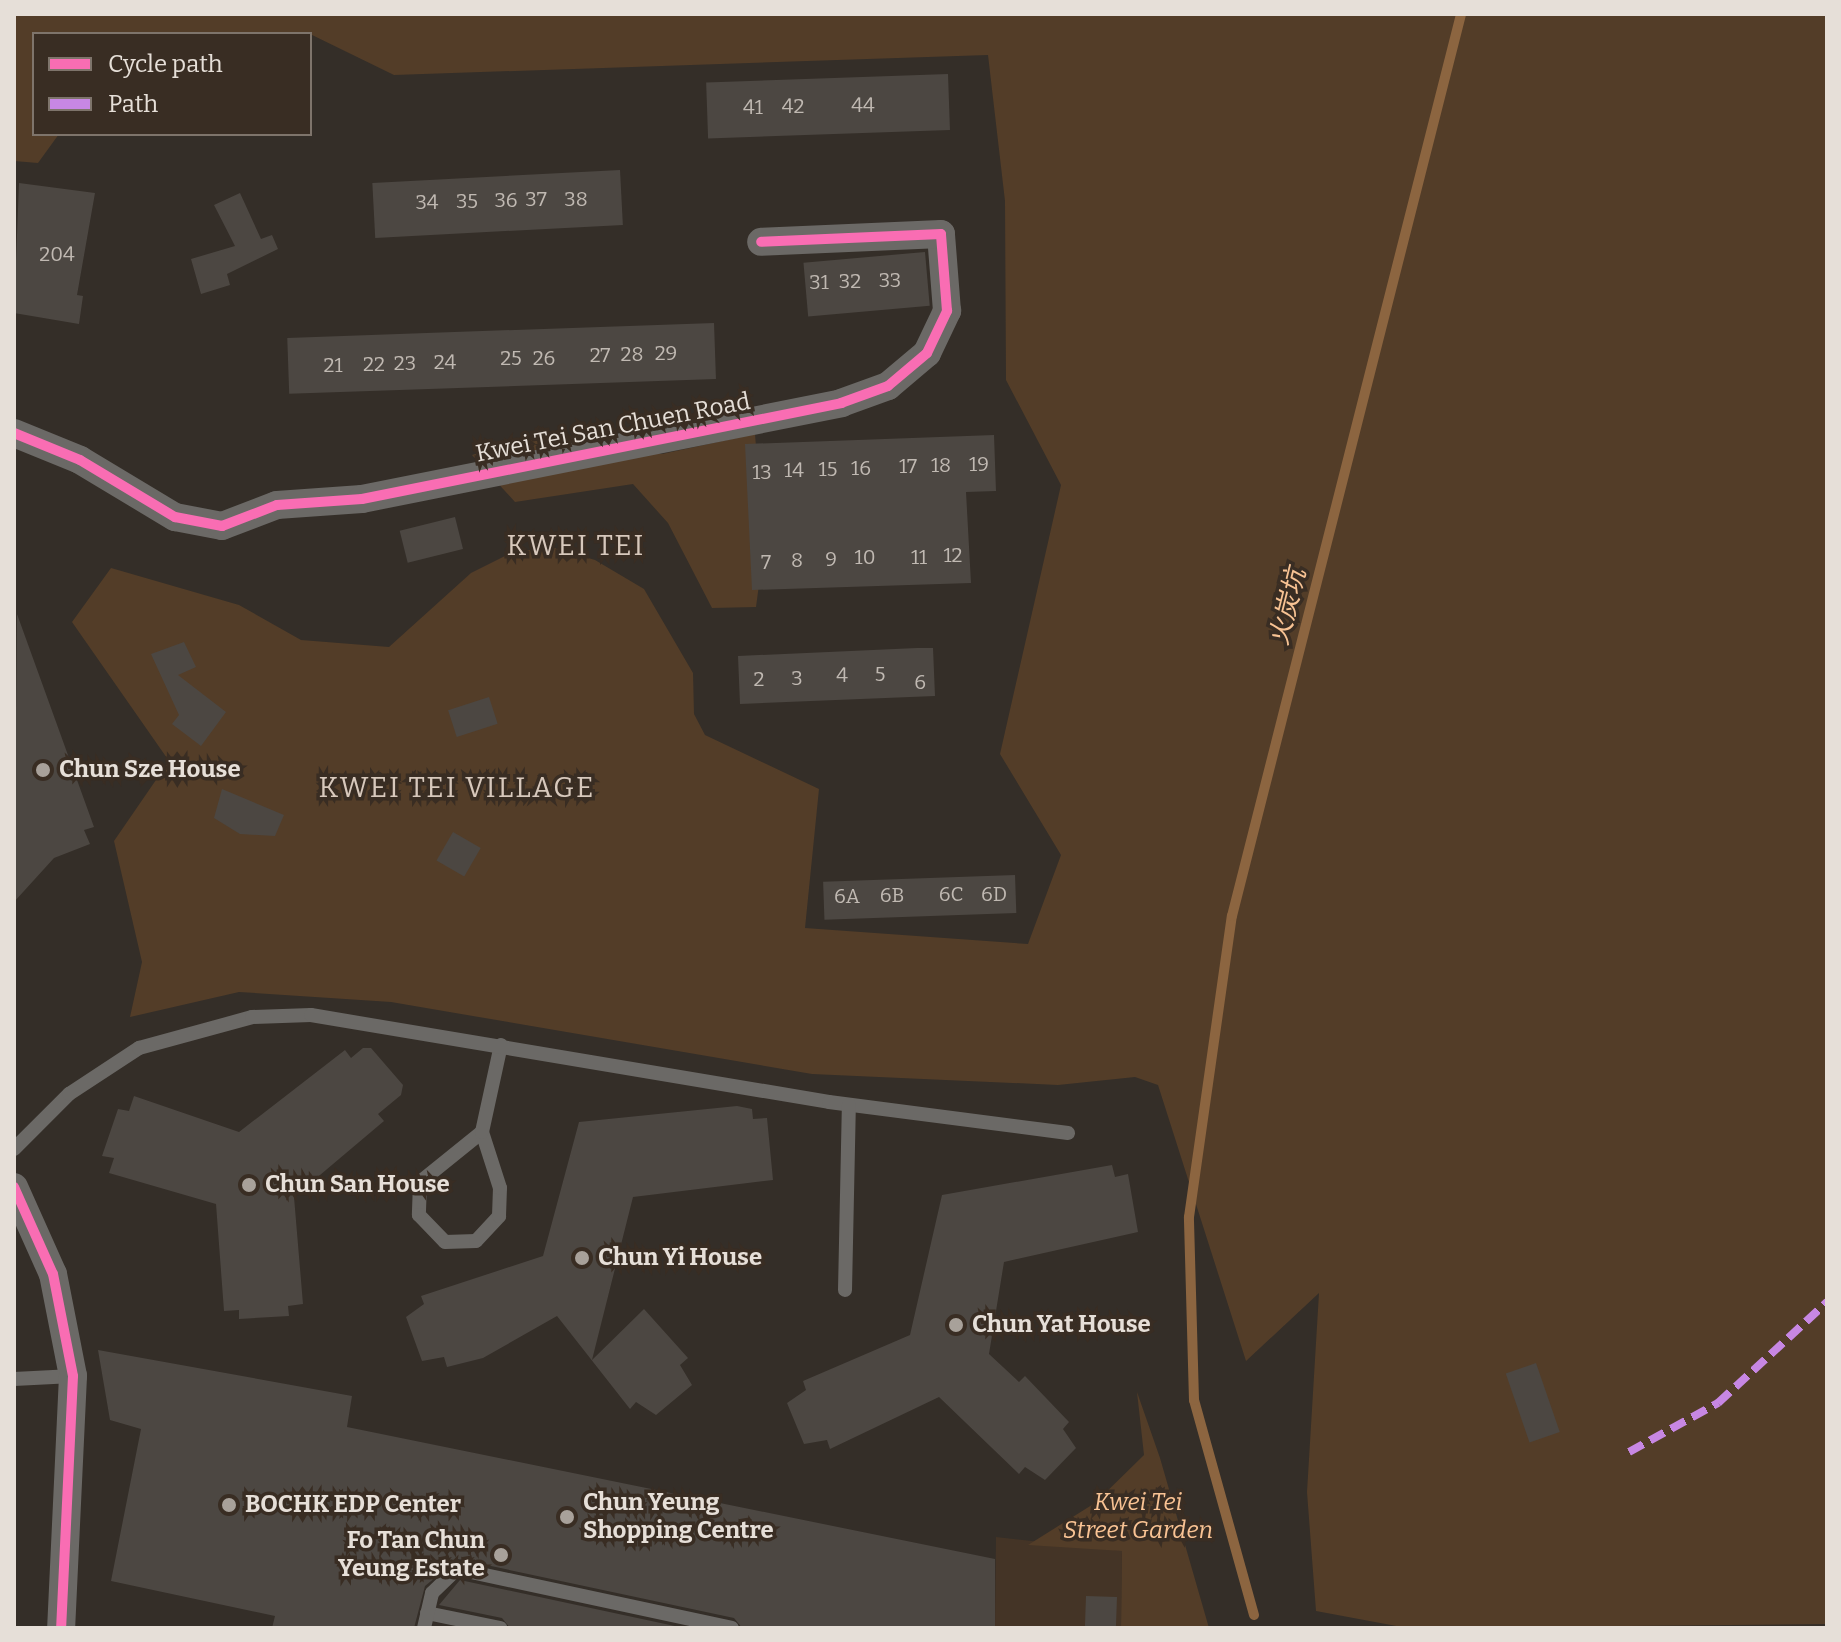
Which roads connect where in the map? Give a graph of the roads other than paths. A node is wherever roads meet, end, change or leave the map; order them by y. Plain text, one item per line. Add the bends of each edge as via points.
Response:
1 (761, 242) dead end
2 (14, 433) edge
3 (501, 1045) junction
4 (849, 1105) junction
5 (482, 1132) junction
6 (1068, 1133) dead end
7 (14, 1149) edge
8 (14, 1187) edge
9 (845, 1290) dead end
10 (73, 1376) junction
11 (14, 1379) edge
12 (426, 1621) edge
13 (61, 1628) edge
14 (500, 1628) edge
15 (732, 1628) edge

1 - 2 street, Kwei Tei San Chuen Road via 941,234 947,311 927,353 888,386 841,403 362,499 277,505 222,526 175,517 69,454
3 - 4 lane
3 - 5 lane
3 - 7 lane via 311,1015 195,1028 139,1048 81,1087
4 - 6 lane
4 - 9 lane
5 - 5 lane via 500,1188 499,1216 476,1241 445,1242 419,1215 420,1182
8 - 10 street via 53,1274
10 - 11 lane
10 - 13 street
12 - 14 lane
12 - 15 lane via 441,1577 476,1570

